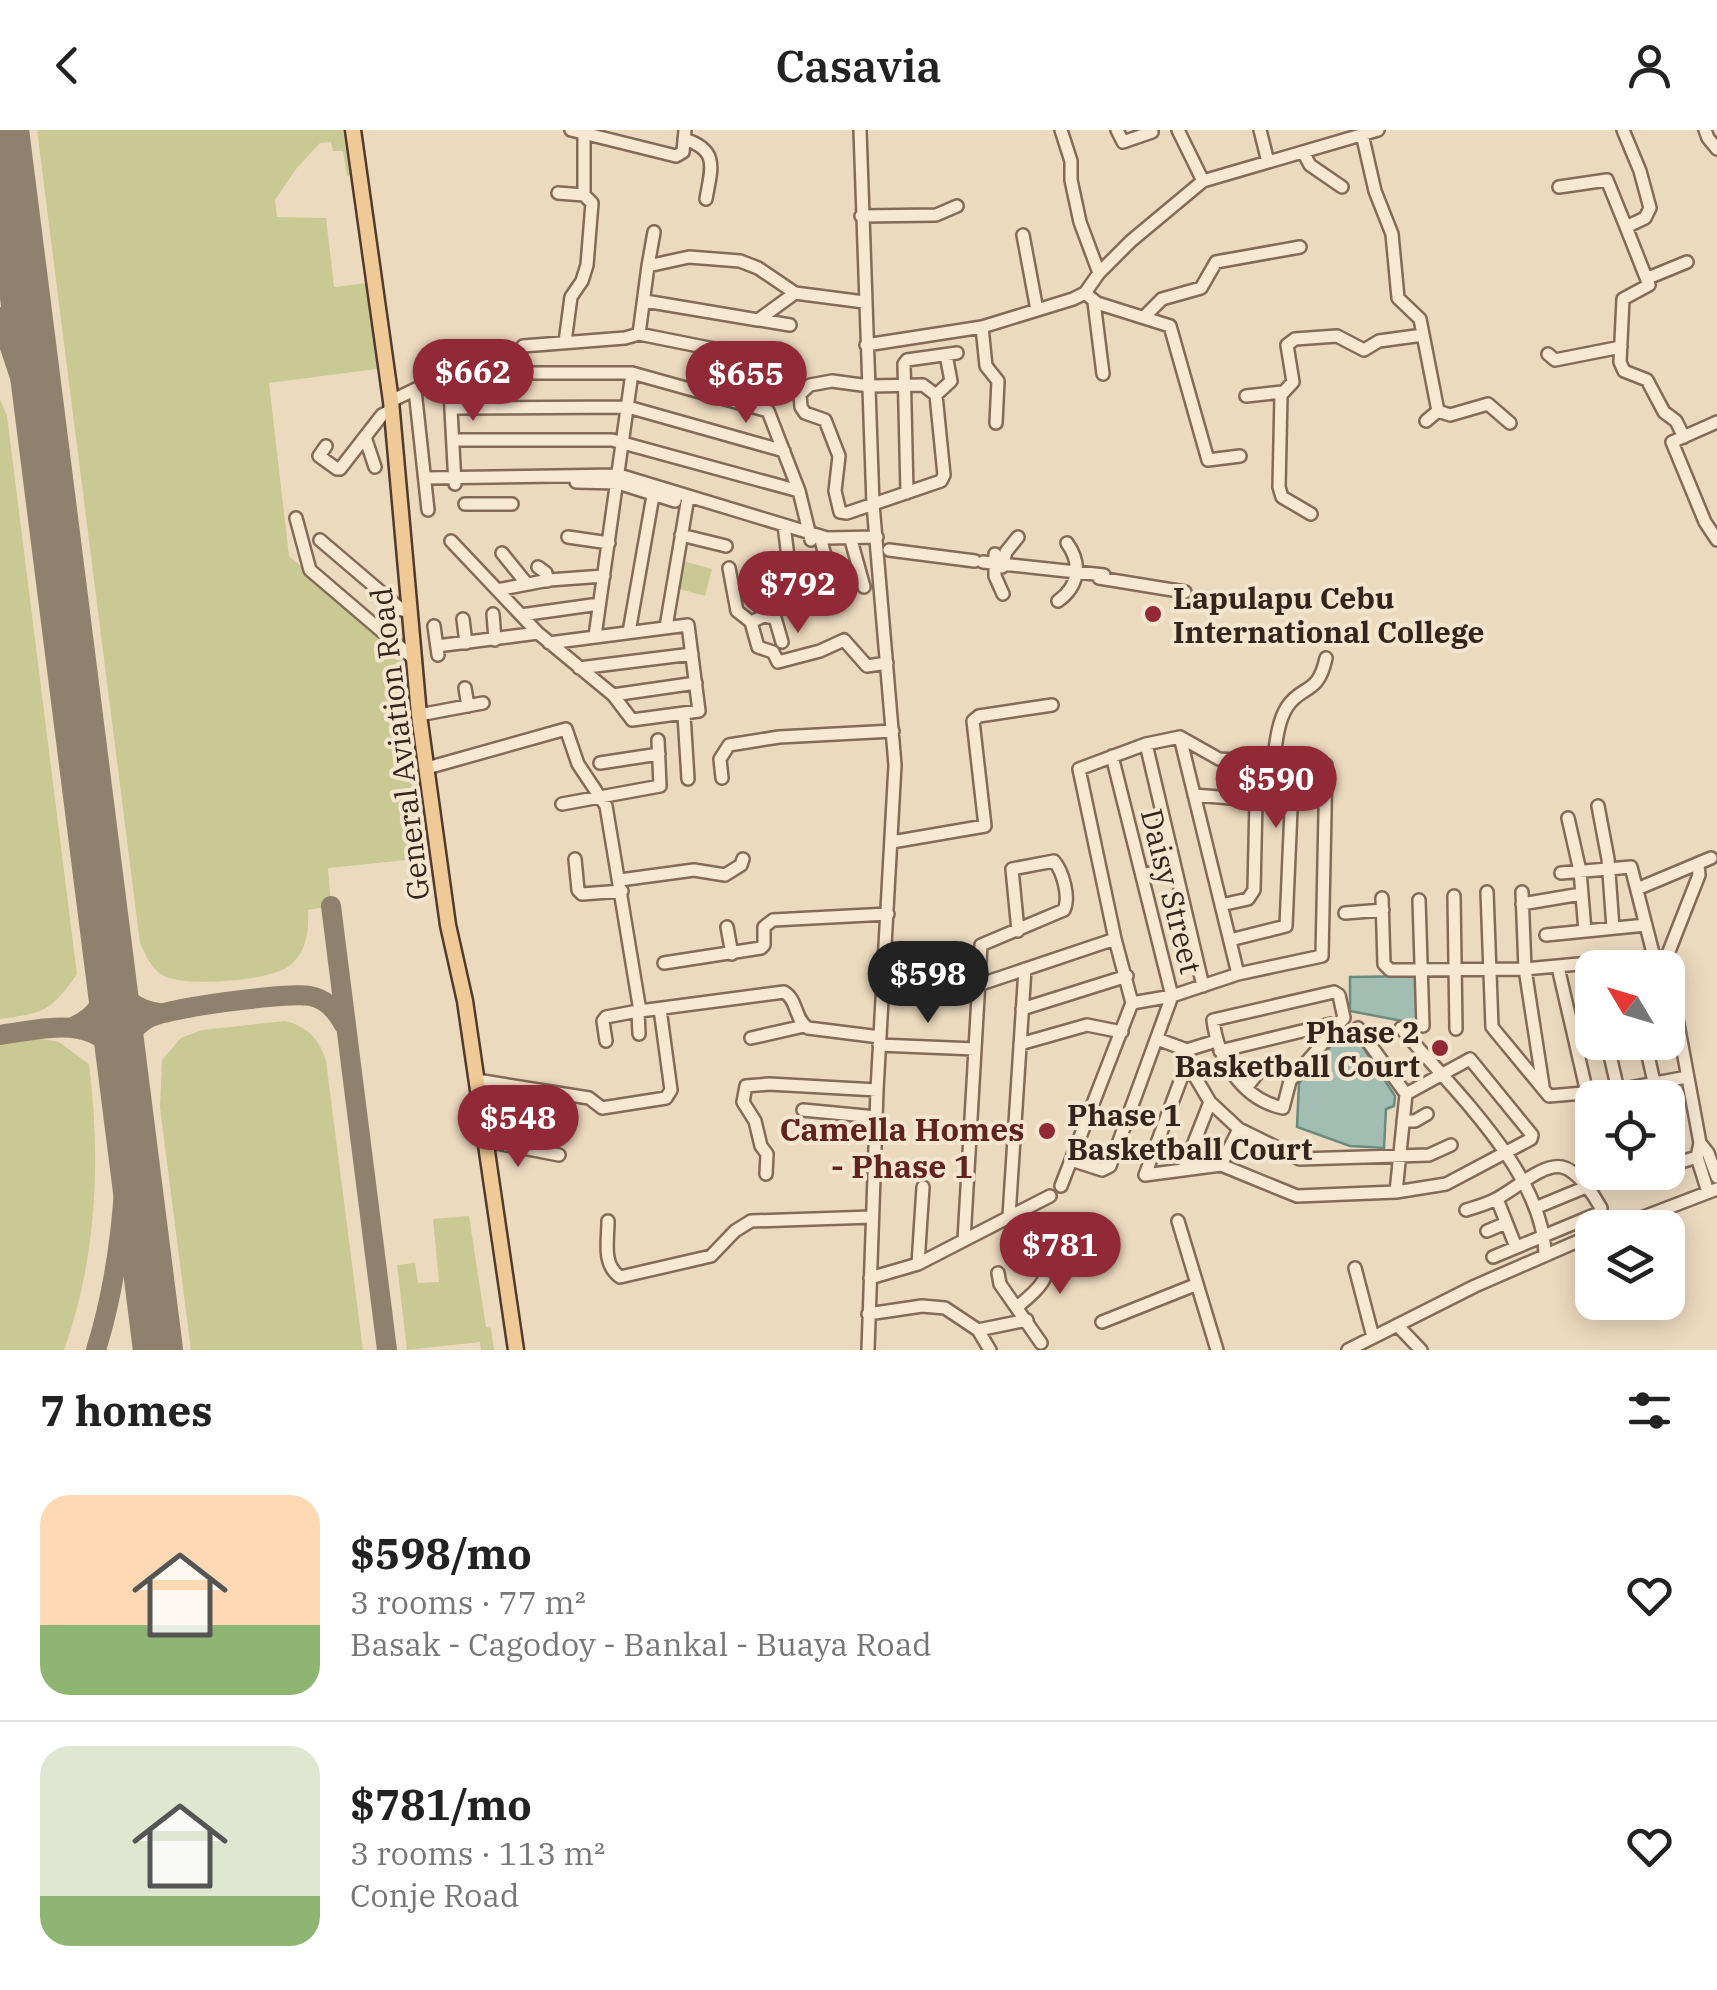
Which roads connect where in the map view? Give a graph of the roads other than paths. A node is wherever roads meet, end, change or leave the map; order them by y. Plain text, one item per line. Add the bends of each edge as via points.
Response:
1 (353, 130) edge
2 (860, 130) edge
3 (1061, 130) edge
4 (1117, 130) edge
5 (1178, 130) edge
6 (1260, 130) edge
7 (1624, 130) edge
8 (1705, 130) edge
9 (1153, 131) edge
10 (1372, 131) edge
11 (577, 132) edge
12 (685, 135) edge
13 (1717, 149) edge
14 (1304, 152) junction
15 (1268, 162) junction
16 (1203, 181) junction
17 (1559, 187) dead end
18 (1342, 188) dead end
19 (558, 193) dead end
20 (584, 195) junction
21 (706, 199) dead end
22 (956, 206) dead end
23 (861, 216) junction
24 (1626, 227) junction
25 (654, 232) dead end
26 (1023, 235) dead end
27 (1300, 247) dead end
28 (1686, 262) dead end
29 (648, 266) junction
30 (1099, 273) junction
31 (1648, 278) junction
32 (795, 293) junction
33 (1090, 298) junction
34 (645, 301) junction
35 (864, 302) junction
36 (1037, 310) junction
37 (1144, 317) junction
38 (760, 320) junction
39 (790, 325) dead end
40 (982, 327) junction
41 (865, 331) junction
42 (638, 334) junction
43 (1423, 334) junction
44 (885, 340) junction
45 (565, 342) junction
46 (866, 345) junction
47 (522, 346) dead end
48 (1621, 347) junction
49 (1548, 354) dead end
50 (722, 364) dead end
51 (449, 373) junction
52 (632, 373) junction
53 (1103, 374) dead end
54 (905, 385) junction
55 (869, 386) junction
56 (415, 390) junction
57 (1282, 392) junction
58 (936, 396) junction
59 (1246, 396) dead end
60 (392, 406) junction
61 (628, 407) junction
62 (452, 408) junction
63 (1438, 411) junction
64 (1426, 421) dead end
65 (1717, 422) edge
66 (1510, 423) dead end
67 (996, 424) dead end
68 (365, 437) junction
69 (1684, 437) junction
70 (454, 440) junction
71 (624, 443) junction
72 (326, 446) dead end
73 (784, 451) junction
74 (1240, 456) dead end
75 (375, 467) dead end
76 (489, 479) junction
77 (618, 479) junction
78 (455, 480) junction
79 (425, 481) junction
80 (654, 490) junction
81 (799, 491) junction
82 (908, 493) junction
83 (687, 500) junction
84 (490, 503) junction
85 (465, 504) dead end
86 (512, 504) dead end
87 (873, 504) junction
88 (428, 510) dead end
89 (1311, 514) dead end
90 (296, 518) dead end
91 (784, 529) junction
92 (681, 535) junction
93 (568, 537) dead end
94 (816, 538) junction
95 (1018, 538) dead end
96 (320, 540) dead end
97 (1717, 540) edge
98 (450, 542) dead end
99 (609, 543) junction
100 (852, 543) junction
101 (881, 543) junction
102 (1067, 543) dead end
103 (726, 546) dead end
104 (502, 553) dead end
105 (766, 562) dead end
106 (992, 562) junction
107 (538, 567) dead end
108 (729, 568) dead end
109 (828, 568) dead end
110 (1077, 572) junction
111 (604, 576) junction
112 (780, 578) dead end
113 (547, 580) junction
114 (527, 584) junction
115 (864, 587) dead end
116 (497, 590) junction
117 (1184, 592) dead end
118 (1003, 594) dead end
119 (1058, 601) dead end
120 (600, 604) junction
121 (410, 612) junction
122 (493, 614) dead end
123 (520, 615) junction
124 (767, 616) junction
125 (464, 619) dead end
126 (751, 622) junction
127 (434, 626) dead end
128 (666, 627) junction
129 (630, 632) junction
130 (538, 634) junction
131 (594, 636) junction
132 (494, 640) junction
133 (549, 642) junction
134 (782, 642) dead end
135 (466, 643) junction
136 (692, 654) junction
137 (413, 658) junction
138 (1326, 658) dead end
139 (886, 663) junction
140 (579, 668) junction
141 (696, 683) junction
142 (466, 688) dead end
143 (613, 695) junction
144 (483, 703) dead end
145 (1052, 705) dead end
146 (468, 706) junction
147 (419, 715) junction
148 (684, 715) junction
149 (893, 730) junction
150 (1180, 737) junction
151 (1146, 744) junction
152 (1112, 756) junction
153 (1274, 762) junction
154 (1293, 762) junction
155 (600, 763) dead end
156 (427, 768) junction
157 (722, 778) dead end
158 (688, 779) dead end
159 (1194, 795) junction
160 (601, 798) junction
161 (562, 804) dead end
162 (1598, 806) dead end
163 (1568, 818) dead end
164 (892, 842) junction
165 (1710, 858) dead end
166 (574, 859) dead end
167 (744, 859) dead end
168 (1698, 865) junction
169 (1175, 868) junction
170 (1608, 868) junction
171 (1580, 871) junction
172 (1561, 874) dead end
173 (1142, 875) junction
174 (621, 885) junction
175 (1637, 889) junction
176 (1487, 892) dead end
177 (1580, 894) junction
178 (1454, 896) dead end
179 (1418, 900) dead end
180 (1221, 905) junction
181 (1346, 913) dead end
182 (888, 914) junction
183 (1646, 925) junction
184 (728, 927) dead end
185 (1613, 928) junction
186 (1018, 931) junction
187 (1586, 931) junction
188 (1546, 935) dead end
189 (1115, 939) junction
190 (1230, 940) junction
191 (1657, 950) edge
192 (1664, 950) edge
193 (732, 954) junction
194 (664, 964) dead end
195 (1558, 966) junction
196 (1024, 969) junction
197 (1525, 969) junction
198 (1575, 969) edge
199 (1421, 970) junction
200 (1453, 970) junction
201 (1490, 970) junction
202 (1238, 974) junction
203 (1126, 976) junction
204 (981, 984) junction
205 (1202, 986) junction
206 (1172, 996) junction
207 (1132, 1003) junction
208 (660, 1009) junction
209 (1022, 1010) junction
210 (639, 1011) junction
211 (804, 1026) junction
212 (1332, 1026) junction
213 (1423, 1026) dead end
214 (1358, 1028) dead end
215 (1402, 1028) dead end
216 (1456, 1029) dead end
217 (1122, 1032) junction
218 (639, 1034) dead end
219 (751, 1038) dead end
220 (1157, 1039) junction
221 (606, 1041) dead end
222 (880, 1041) junction
223 (1020, 1044) junction
224 (1218, 1046) junction
225 (975, 1049) junction
226 (1187, 1057) junction
227 (1682, 1060) edge
228 (1257, 1074) dead end
229 (1440, 1074) junction
230 (1686, 1077) junction
231 (477, 1080) junction
232 (1584, 1080) edge
233 (1667, 1080) edge
234 (1542, 1086) junction
235 (1246, 1088) junction
236 (877, 1090) junction
237 (1406, 1094) junction
238 (1575, 1094) edge
239 (1210, 1102) junction
240 (802, 1110) dead end
241 (1428, 1114) dead end
242 (876, 1117) junction
243 (1403, 1121) junction
244 (1239, 1128) junction
245 (486, 1141) junction
246 (1452, 1145) dead end
247 (1706, 1151) edge
248 (1507, 1154) junction
249 (559, 1155) dead end
250 (1400, 1157) junction
251 (1072, 1160) junction
252 (1221, 1165) junction
253 (1184, 1168) junction
254 (766, 1174) dead end
255 (1717, 1177) edge
256 (1575, 1178) edge
257 (1525, 1180) junction
258 (923, 1186) dead end
259 (1061, 1186) dead end
260 (1579, 1190) edge
261 (1588, 1190) edge
262 (1713, 1190) edge
263 (1396, 1192) junction
264 (1050, 1196) dead end
265 (1497, 1199) junction
266 (1534, 1208) junction
267 (1466, 1210) dead end
268 (1662, 1210) edge
269 (872, 1216) junction
270 (1009, 1216) junction
271 (608, 1221) dead end
272 (1178, 1221) dead end
273 (1506, 1223) junction
274 (1486, 1231) dead end
275 (1544, 1235) junction
276 (964, 1240) junction
277 (1575, 1242) edge
278 (1051, 1247) dead end
279 (1516, 1247) junction
280 (1545, 1254) junction
281 (1493, 1257) dead end
282 (1064, 1260) dead end
283 (918, 1264) junction
284 (1050, 1265) junction
285 (1355, 1268) dead end
286 (998, 1273) dead end
287 (870, 1278) junction
288 (1194, 1285) junction
289 (1017, 1307) junction
290 (868, 1314) junction
291 (1027, 1320) junction
292 (1102, 1322) dead end
293 (1396, 1326) junction
294 (978, 1330) junction
295 (1373, 1337) junction
296 (1041, 1342) dead end
297 (516, 1350) edge
298 (868, 1350) edge
299 (990, 1350) edge
300 (1217, 1350) edge
301 (1348, 1350) edge
302 (1420, 1350) edge

1 - 60 main road, General Aviation Road
2 - 23 street
3 - 30 street via 1080,222
4 - 9 street via 1123,142
5 - 16 street
6 - 15 street
7 - 24 street via 1650,208
8 - 13 street
10 - 14 street
10 - 43 street via 1375,191 1392,234 1398,298 1418,316
11 - 12 street via 676,156
11 - 20 street
12 - 21 street via 708,154
14 - 15 street
14 - 18 street via 1310,165
15 - 16 street
16 - 30 street
17 - 24 street via 1607,180
19 - 20 street
20 - 45 street via 592,203 586,265 571,297
22 - 23 street via 936,215
23 - 35 street
24 - 31 street
25 - 29 street
26 - 36 street
27 - 37 street via 1221,260 1201,288 1162,299
28 - 31 street
29 - 32 street via 688,257 740,260
29 - 34 street
30 - 33 street
31 - 48 street via 1647,288 1623,299
32 - 35 street
32 - 38 street
33 - 36 street
33 - 37 street
33 - 53 street
34 - 38 street
34 - 42 street
35 - 41 street
36 - 40 street
37 - 74 street via 1171,328 1208,460
38 - 39 street
40 - 44 street
40 - 67 street via 985,364 998,381
41 - 44 street
41 - 46 street
42 - 45 street
42 - 50 street via 714,349
43 - 57 street via 1364,350 1336,336 1296,339 1286,350 1293,382
43 - 63 street
44 - 46 street
45 - 47 street
46 - 55 street
48 - 49 street via 1555,360
48 - 69 street via 1621,368 1648,380
51 - 52 street
51 - 56 street
51 - 62 street
52 - 61 street
52 - 73 street via 768,410
54 - 55 street
54 - 58 street via 923,385
54 - 58 street via 907,360 952,354 951,381
54 - 82 street
55 - 87 street
55 - 87 street via 820,382 799,399 805,413 826,420 839,456 838,509 847,514
56 - 60 street
56 - 79 street
57 - 59 street
57 - 89 street via 1280,492
58 - 82 street via 944,475
60 - 68 street
60 - 121 main road, General Aviation Road
61 - 62 street
61 - 71 street
61 - 73 street
62 - 70 street
63 - 64 street
63 - 66 street via 1450,415 1488,404
65 - 69 street
68 - 72 street via 340,469 319,456
68 - 75 street
69 - 97 street via 1672,442
70 - 71 street
70 - 78 street
71 - 77 street
71 - 81 street
73 - 81 street
76 - 77 street
76 - 78 street
76 - 84 street
77 - 80 street
77 - 99 street
78 - 79 street
79 - 88 street
80 - 83 street
80 - 129 street
81 - 94 street
82 - 87 street
83 - 91 street
83 - 92 street
84 - 85 street
84 - 86 street
87 - 101 street
90 - 137 street via 310,570
91 - 94 street
91 - 105 street via 788,557
92 - 103 street
92 - 128 street
93 - 99 street
94 - 100 street
94 - 109 street
95 - 106 street
96 - 121 street
98 - 116 street
99 - 111 street
100 - 101 street
100 - 115 street
101 - 106 street
101 - 139 street
102 - 110 street
104 - 114 street
106 - 110 street
106 - 118 street
107 - 113 street
108 - 126 street via 738,611
110 - 117 street
110 - 119 street
111 - 113 street
111 - 120 street
112 - 124 street via 762,584
113 - 114 street
114 - 116 street
116 - 123 street
120 - 123 street
120 - 131 street
121 - 137 main road, General Aviation Road
122 - 132 street
123 - 130 street
124 - 126 street
124 - 134 street via 778,622
125 - 135 street
126 - 139 street via 758,647 778,662 844,640 867,666
127 - 135 street via 437,650
128 - 129 street
128 - 136 street via 688,625
129 - 131 street
130 - 132 street
130 - 133 street
131 - 133 street
132 - 135 street
133 - 140 street
136 - 140 street
136 - 141 street
137 - 147 main road, General Aviation Road
138 - 153 street via 1322,678 1288,705
139 - 149 street
140 - 143 street
141 - 143 street
141 - 148 street via 699,711
142 - 146 street
143 - 148 street via 632,720
144 - 146 street
145 - 164 street via 973,721 985,826
146 - 147 street
147 - 156 main road, General Aviation Road
148 - 158 street
149 - 157 street via 729,744 720,760
149 - 164 street
150 - 151 street
150 - 153 street via 1219,759
150 - 159 street
151 - 152 street
151 - 169 street
152 - 173 street, Daisy Street
152 - 189 street via 1079,769
153 - 154 street
154 - 190 street via 1286,926
154 - 202 street via 1326,765 1325,953
155 - 160 street via 658,747 660,786
156 - 160 street via 566,729
156 - 231 main road, General Aviation Road
159 - 180 street
159 - 180 street via 1256,800 1254,890 1248,899
160 - 161 street
160 - 174 street
162 - 170 street
163 - 171 street
164 - 182 street
165 - 168 street
166 - 174 street via 582,894
167 - 174 street via 725,876 694,870
168 - 175 street
168 - 192 street
169 - 173 street
169 - 205 street
170 - 171 street
170 - 175 street via 1631,867
170 - 185 street
171 - 172 street
171 - 177 street
173 - 206 street, Daisy Street
174 - 210 street
175 - 183 street
176 - 201 street
177 - 187 street
177 - 197 street via 1522,898
178 - 200 street
179 - 199 street
180 - 190 street
181 - 199 street via 1382,904 1386,969
182 - 193 street via 774,920 764,927 761,948
182 - 222 street
183 - 185 street
183 - 191 street
184 - 193 street
185 - 187 street
186 - 186 street via 1067,906 1054,861 1012,869
186 - 204 street via 981,945
187 - 188 street
189 - 196 street
189 - 203 street
190 - 202 street
193 - 194 street
195 - 197 street
195 - 198 street
195 - 232 street
196 - 204 street
196 - 209 street
197 - 201 street
197 - 234 street
199 - 200 street
199 - 213 street
200 - 201 street
200 - 216 street
201 - 234 street via 1492,1028
202 - 205 street
203 - 207 street
203 - 209 street
204 - 225 street
205 - 206 street
206 - 207 street
206 - 220 street, Daisy Street
207 - 217 street
208 - 210 street
208 - 211 street via 784,992
208 - 231 street via 671,1090 666,1098 602,1108 588,1098
209 - 223 street
210 - 218 street
210 - 221 street via 604,1018
211 - 219 street
211 - 222 street
212 - 224 street
212 - 224 street via 1344,1018 1334,992 1213,1020
212 - 235 street via 1290,1081 1286,1106
214 - 237 street
215 - 229 street
217 - 223 street via 1087,1025
217 - 251 street
220 - 226 street
220 - 251 street, Daisy Street via 1110,1166 1102,1170
222 - 225 street
222 - 236 street
223 - 270 street
224 - 226 street
224 - 235 street
225 - 276 street
226 - 239 street
226 - 253 street via 1145,1174
227 - 230 street
228 - 235 street
229 - 237 street
229 - 248 street
229 - 248 street via 1470,1058 1532,1136
230 - 233 street
230 - 247 street
231 - 245 main road, General Aviation Road
234 - 238 street via 1553,1097
236 - 242 street
236 - 254 street via 746,1086 743,1102 768,1158
237 - 243 street
239 - 244 street
239 - 253 street
240 - 242 street
241 - 243 street
242 - 269 street
243 - 250 street
244 - 250 street via 1300,1159
244 - 252 street
245 - 249 street
245 - 297 main road, General Aviation Road
246 - 250 street
247 - 255 street
247 - 262 street
248 - 257 street
248 - 263 street via 1446,1184
250 - 263 street
251 - 259 street
252 - 253 street
252 - 263 street via 1297,1196
256 - 257 street via 1562,1167
257 - 265 street
257 - 266 street
258 - 283 street
260 - 266 street
261 - 275 street via 1601,1211
262 - 268 street
264 - 270 street
265 - 267 street
265 - 273 street
266 - 275 street
269 - 271 street via 751,1221 712,1256 620,1277 607,1259
269 - 287 street
270 - 276 street
272 - 288 street
273 - 274 street
273 - 279 street
275 - 279 street
275 - 280 street
276 - 283 street
277 - 280 street
278 - 284 street
279 - 281 street
280 - 293 street
282 - 284 street
283 - 287 street
284 - 289 street via 1042,1288
285 - 295 street
286 - 289 street
287 - 290 street
288 - 292 street
288 - 300 street
289 - 291 street
290 - 294 street via 945,1308
290 - 298 street
291 - 294 street
291 - 296 street
293 - 295 street
293 - 302 street
294 - 299 street
295 - 301 street

